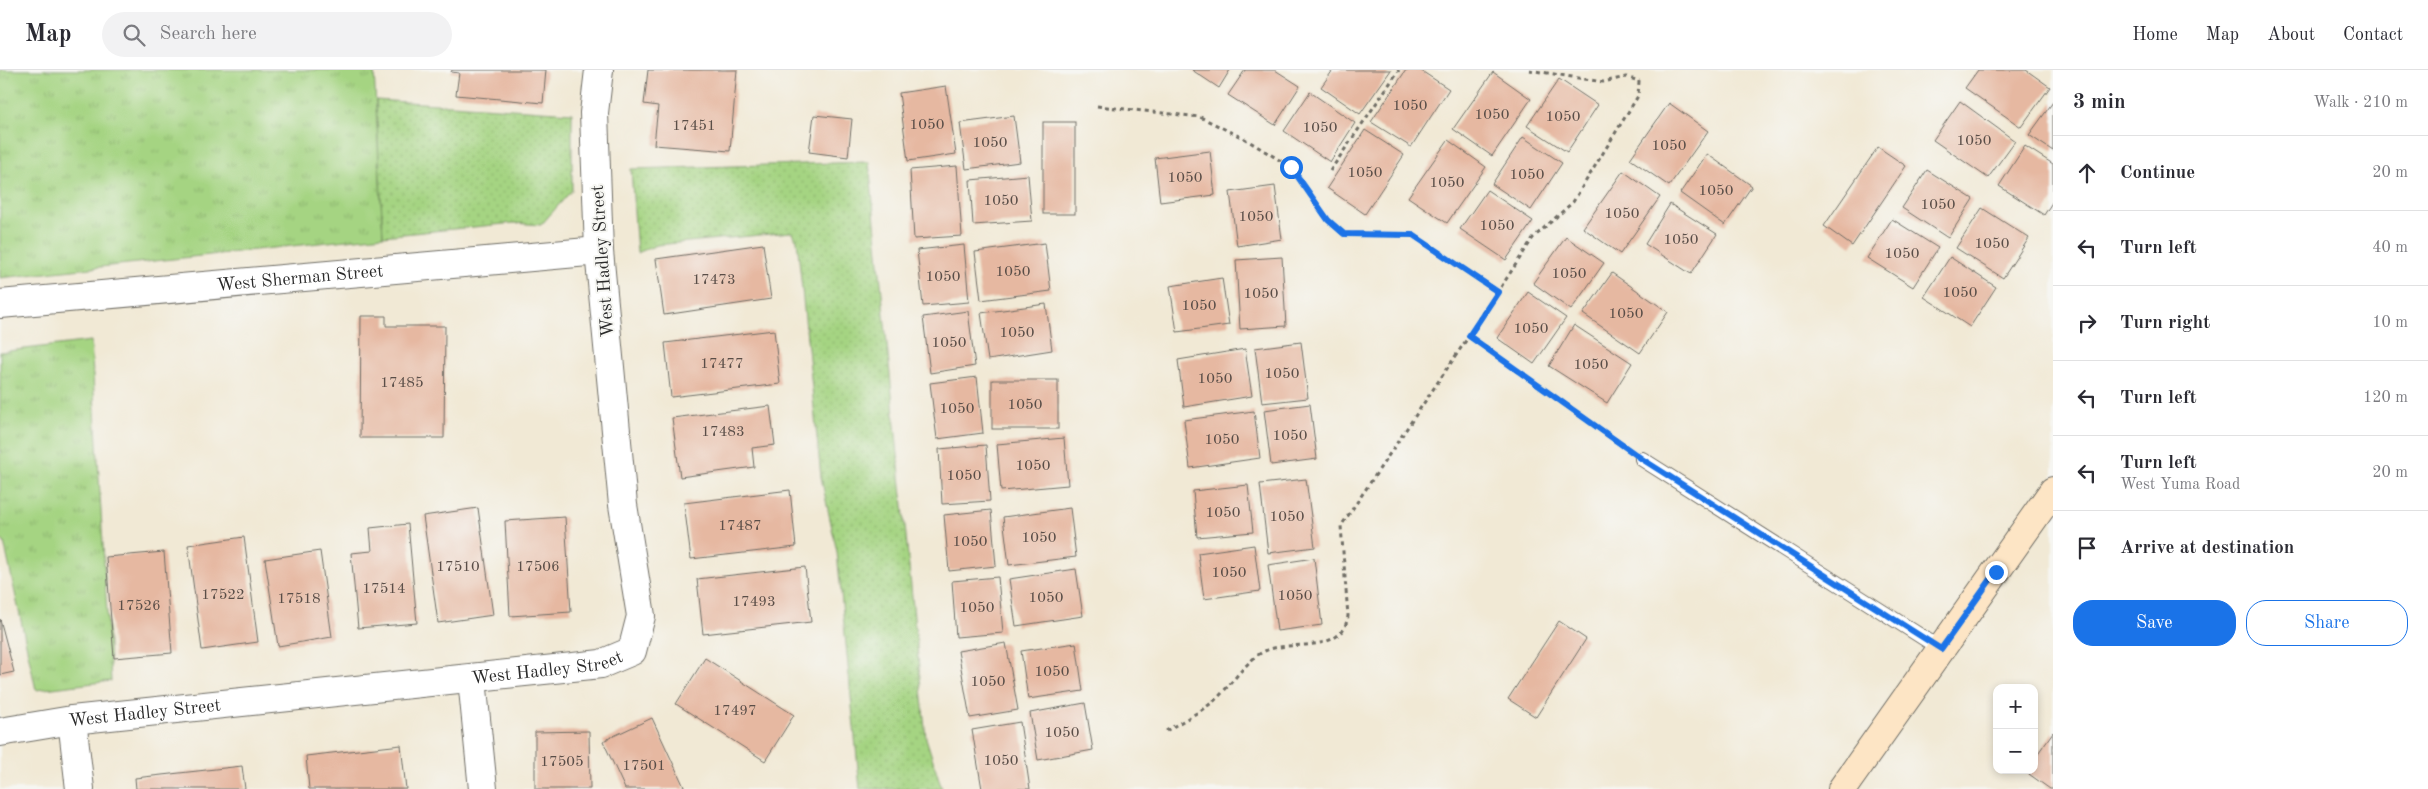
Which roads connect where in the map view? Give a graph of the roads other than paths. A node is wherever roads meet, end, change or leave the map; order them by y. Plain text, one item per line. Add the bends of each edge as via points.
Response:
1 (599, 70) edge
2 (600, 251) junction
3 (0, 304) edge
4 (1642, 459) road end
5 (2053, 491) edge
6 (1941, 649) junction
7 (472, 679) junction
8 (72, 720) junction
9 (0, 732) edge
10 (80, 789) edge
11 (482, 789) edge
12 (1842, 789) edge

1 - 2 street, West Hadley Street via 594,113
2 - 3 street, West Sherman Street
2 - 7 street, West Hadley Street via 623,505 641,616 632,651 601,664
4 - 6 lane
5 - 6 main road
6 - 12 main road
7 - 8 street, West Hadley Street
7 - 11 street
8 - 9 street, West Hadley Street
8 - 10 street

